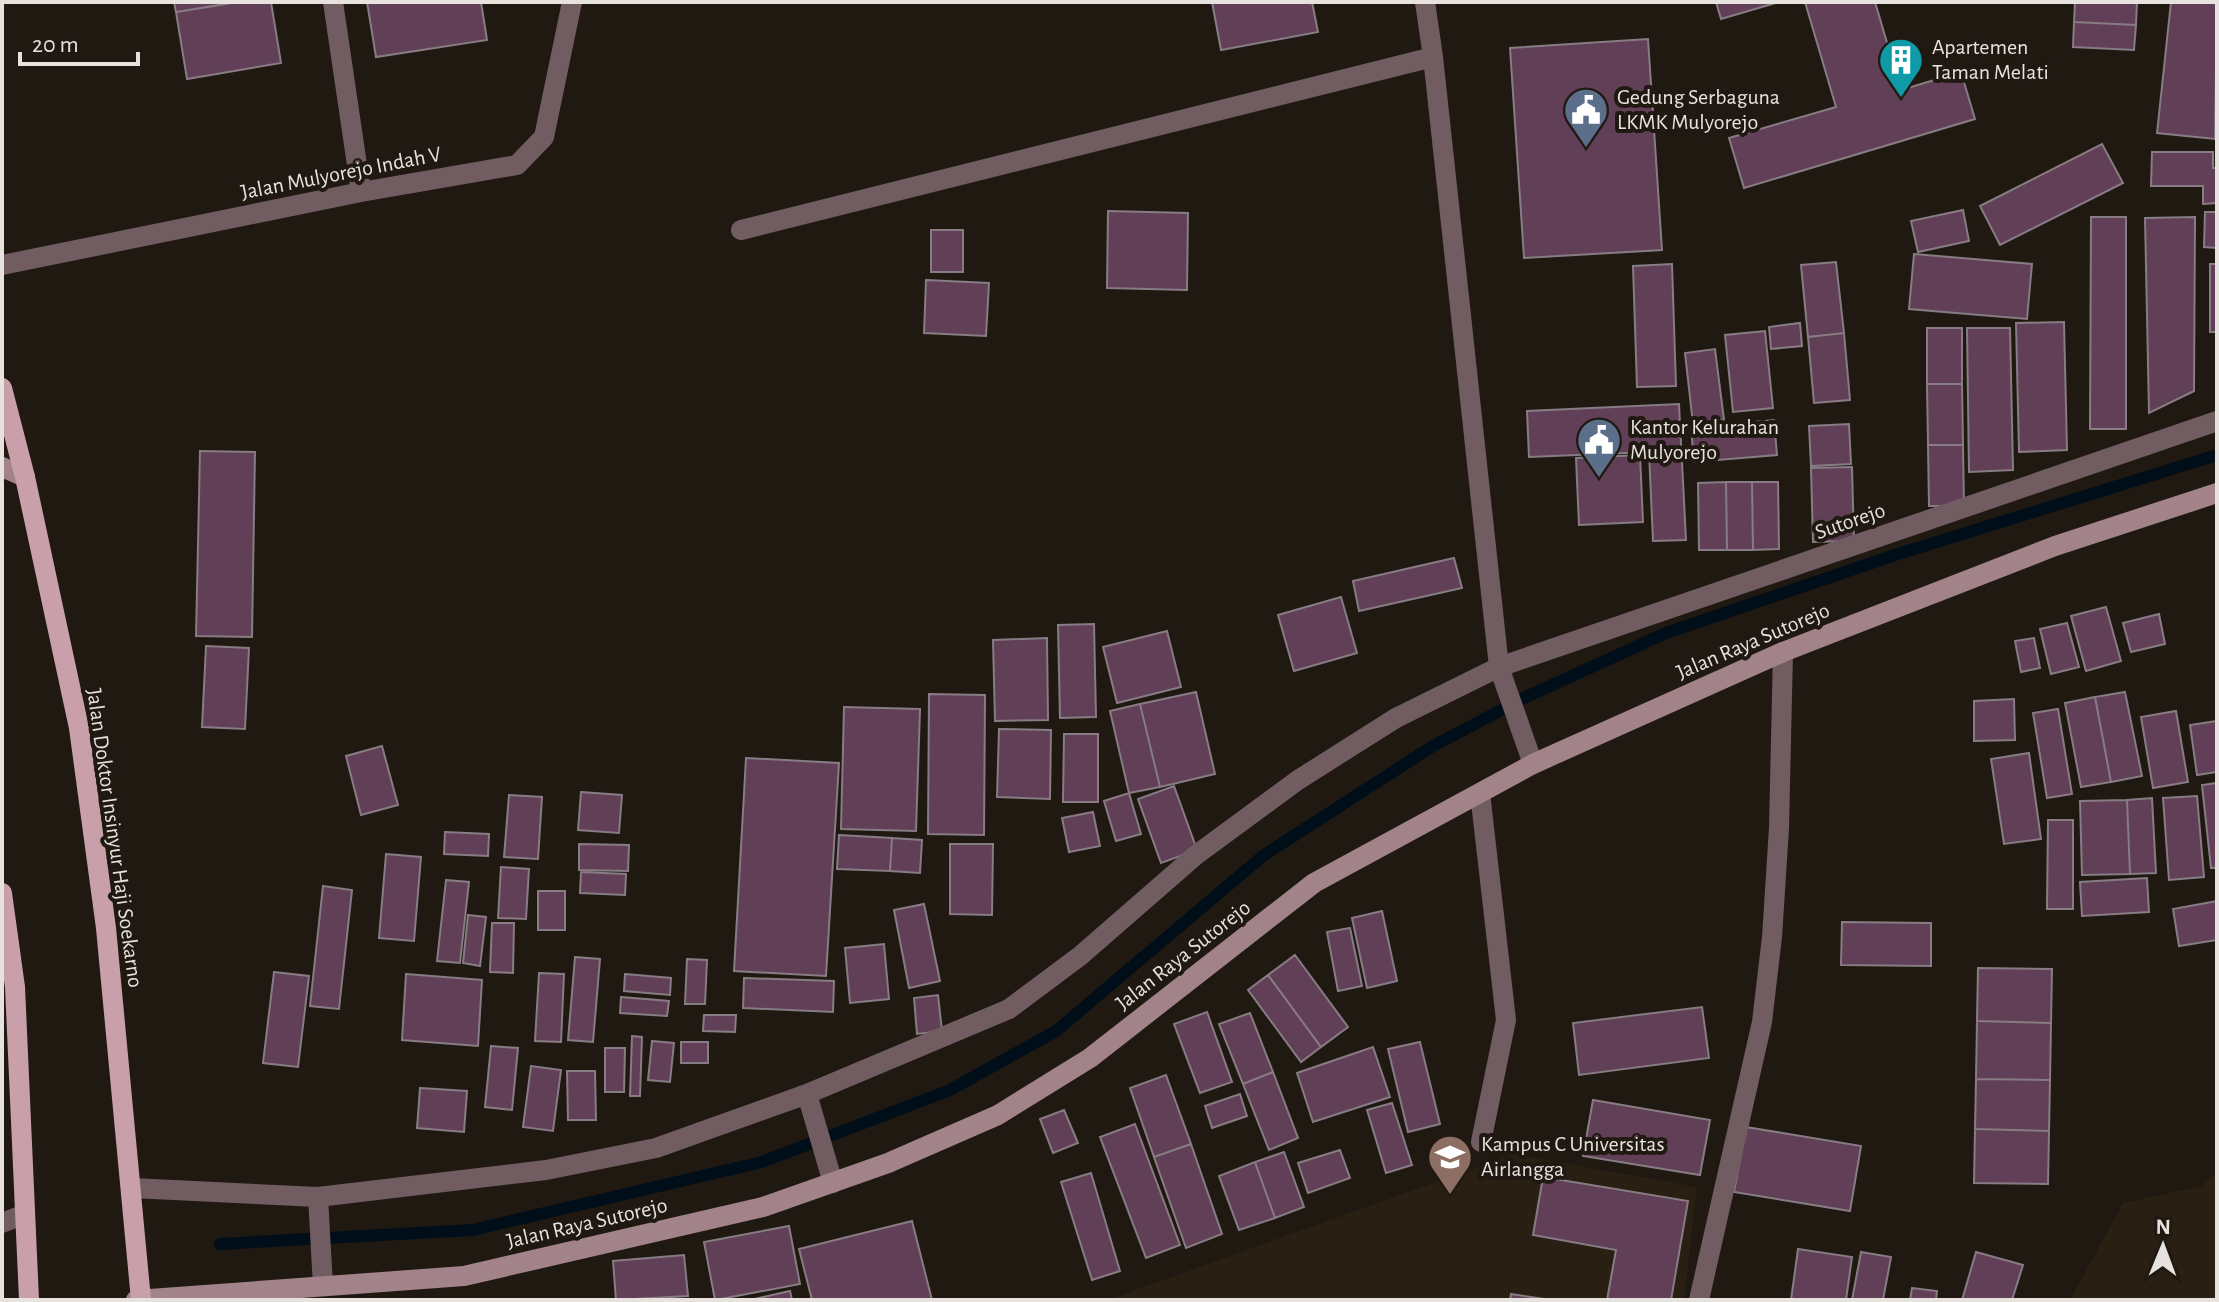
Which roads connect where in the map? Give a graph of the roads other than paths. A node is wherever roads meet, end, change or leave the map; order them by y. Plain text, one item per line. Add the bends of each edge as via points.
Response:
1 (333, 2) edge
2 (572, 2) edge
3 (1425, 2) edge
4 (1433, 57) junction
5 (361, 192) junction
6 (741, 230) dead end
7 (2, 265) edge
8 (2, 388) edge
9 (2217, 421) edge
10 (2, 467) edge
11 (25, 477) junction
12 (2217, 493) edge
13 (1783, 652) junction
14 (1502, 675) junction
15 (1533, 764) junction
16 (1480, 793) junction
17 (2, 893) edge
18 (807, 1094) junction
19 (1481, 1142) dead end
20 (833, 1183) junction
21 (132, 1188) junction
22 (318, 1203) junction
23 (25, 1214) junction
24 (2, 1223) edge
25 (321, 1276) junction
26 (29, 1295) edge
27 (139, 1300) edge
28 (1699, 1300) edge

1 - 5 street
2 - 5 street, Jalan Mulyorejo Indah V via 544,137 517,165
3 - 4 street
4 - 6 street
4 - 14 street
5 - 7 street, Jalan Mulyorejo Indah V
8 - 11 main road, Jalan Doktor Insinyur Haji Soekarno
9 - 14 street, Sutorejo
10 - 11 main road
11 - 21 main road, Jalan Doktor Insinyur Haji Soekarno via 79,728
12 - 13 main road, Jalan Raya Sutorejo via 2055,546
13 - 15 main road, Jalan Raya Sutorejo
13 - 28 street via 1779,828 1762,1022
14 - 15 street
14 - 18 street, Sutorejo via 1396,718 1298,780 1196,855 1080,956 1009,1009
15 - 16 main road, Jalan Raya Sutorejo
16 - 19 street via 1506,1020
16 - 20 main road, Jalan Raya Sutorejo via 1314,883 1090,1058 998,1115
17 - 23 main road via 15,987
18 - 20 street
18 - 22 street, Sutorejo via 656,1148 546,1170
20 - 25 main road, Jalan Raya Sutorejo via 763,1207 464,1276
21 - 22 street, Sutorejo
21 - 27 main road, Jalan Doktor Insinyur Haji Soekarno
22 - 25 street
23 - 24 street
23 - 26 main road
25 - 27 main road, Jalan Raya Sutorejo

